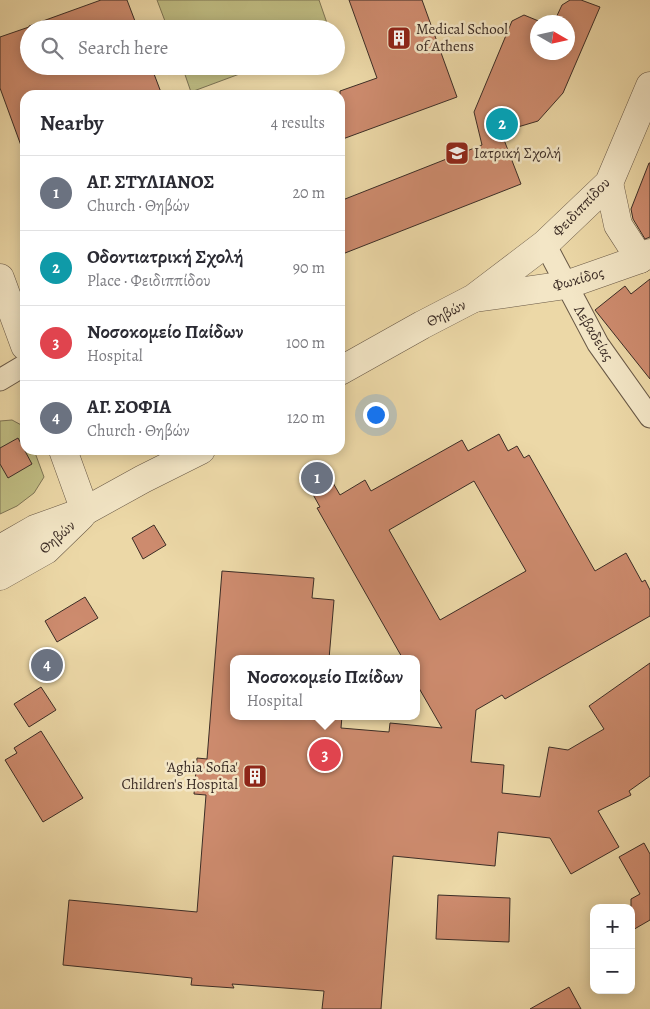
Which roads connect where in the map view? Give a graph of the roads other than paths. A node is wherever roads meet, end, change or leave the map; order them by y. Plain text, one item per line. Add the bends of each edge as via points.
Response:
1 (650, 86) edge
2 (609, 183) junction
3 (545, 244) junction
4 (645, 256) edge
5 (0, 278) edge
6 (566, 285) junction
7 (474, 298) junction
8 (20, 332) edge
9 (20, 368) edge
10 (345, 368) edge
11 (0, 380) edge
12 (650, 417) edge
13 (65, 455) edge
14 (191, 455) edge
15 (86, 512) junction
16 (0, 549) edge
17 (0, 576) edge

1 - 2 street, Φειδιππίδου
2 - 3 street, Φειδιππίδου
2 - 4 street via 618,225
3 - 6 street, Λεβαδείας
3 - 7 street, Θηβών
4 - 6 street, Φωκίδος
5 - 8 street
6 - 7 street, Φωκίδος
6 - 12 street, Λεβαδείας via 598,344
7 - 10 street, Θηβών
9 - 11 street
13 - 15 street
14 - 15 street, Θηβών
15 - 16 street, Θηβών via 35,528
15 - 17 street, Θηβών via 46,550

